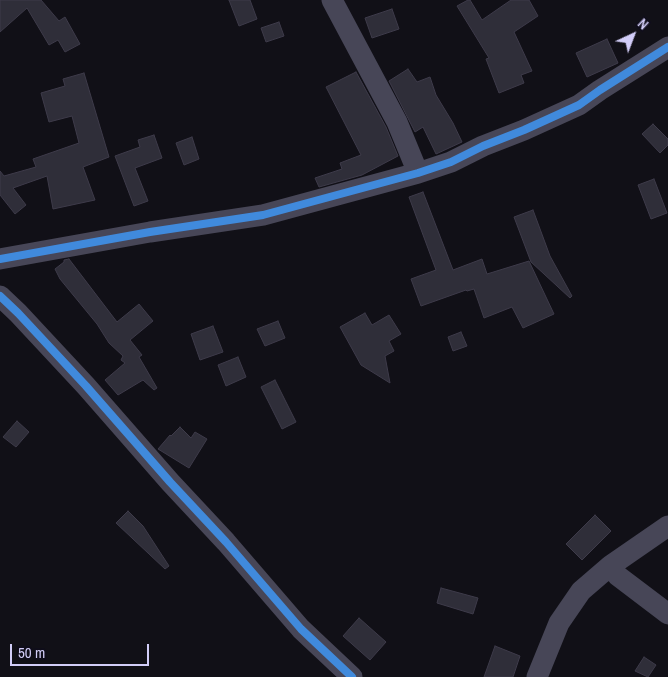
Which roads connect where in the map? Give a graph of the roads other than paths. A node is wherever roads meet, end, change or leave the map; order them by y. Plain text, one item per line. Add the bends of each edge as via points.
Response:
1 (332, 0) edge
2 (668, 47) edge
3 (418, 173) junction
4 (0, 259) edge
5 (0, 296) edge
6 (668, 526) edge
7 (610, 566) junction
8 (668, 614) edge
9 (352, 677) edge
10 (538, 677) edge

1 - 3 street via 397,122
2 - 3 street via 579,105 451,162
3 - 4 street via 263,215
5 - 9 street via 86,386 301,629
6 - 7 street
7 - 8 street via 618,576
7 - 10 street via 581,591 559,623

